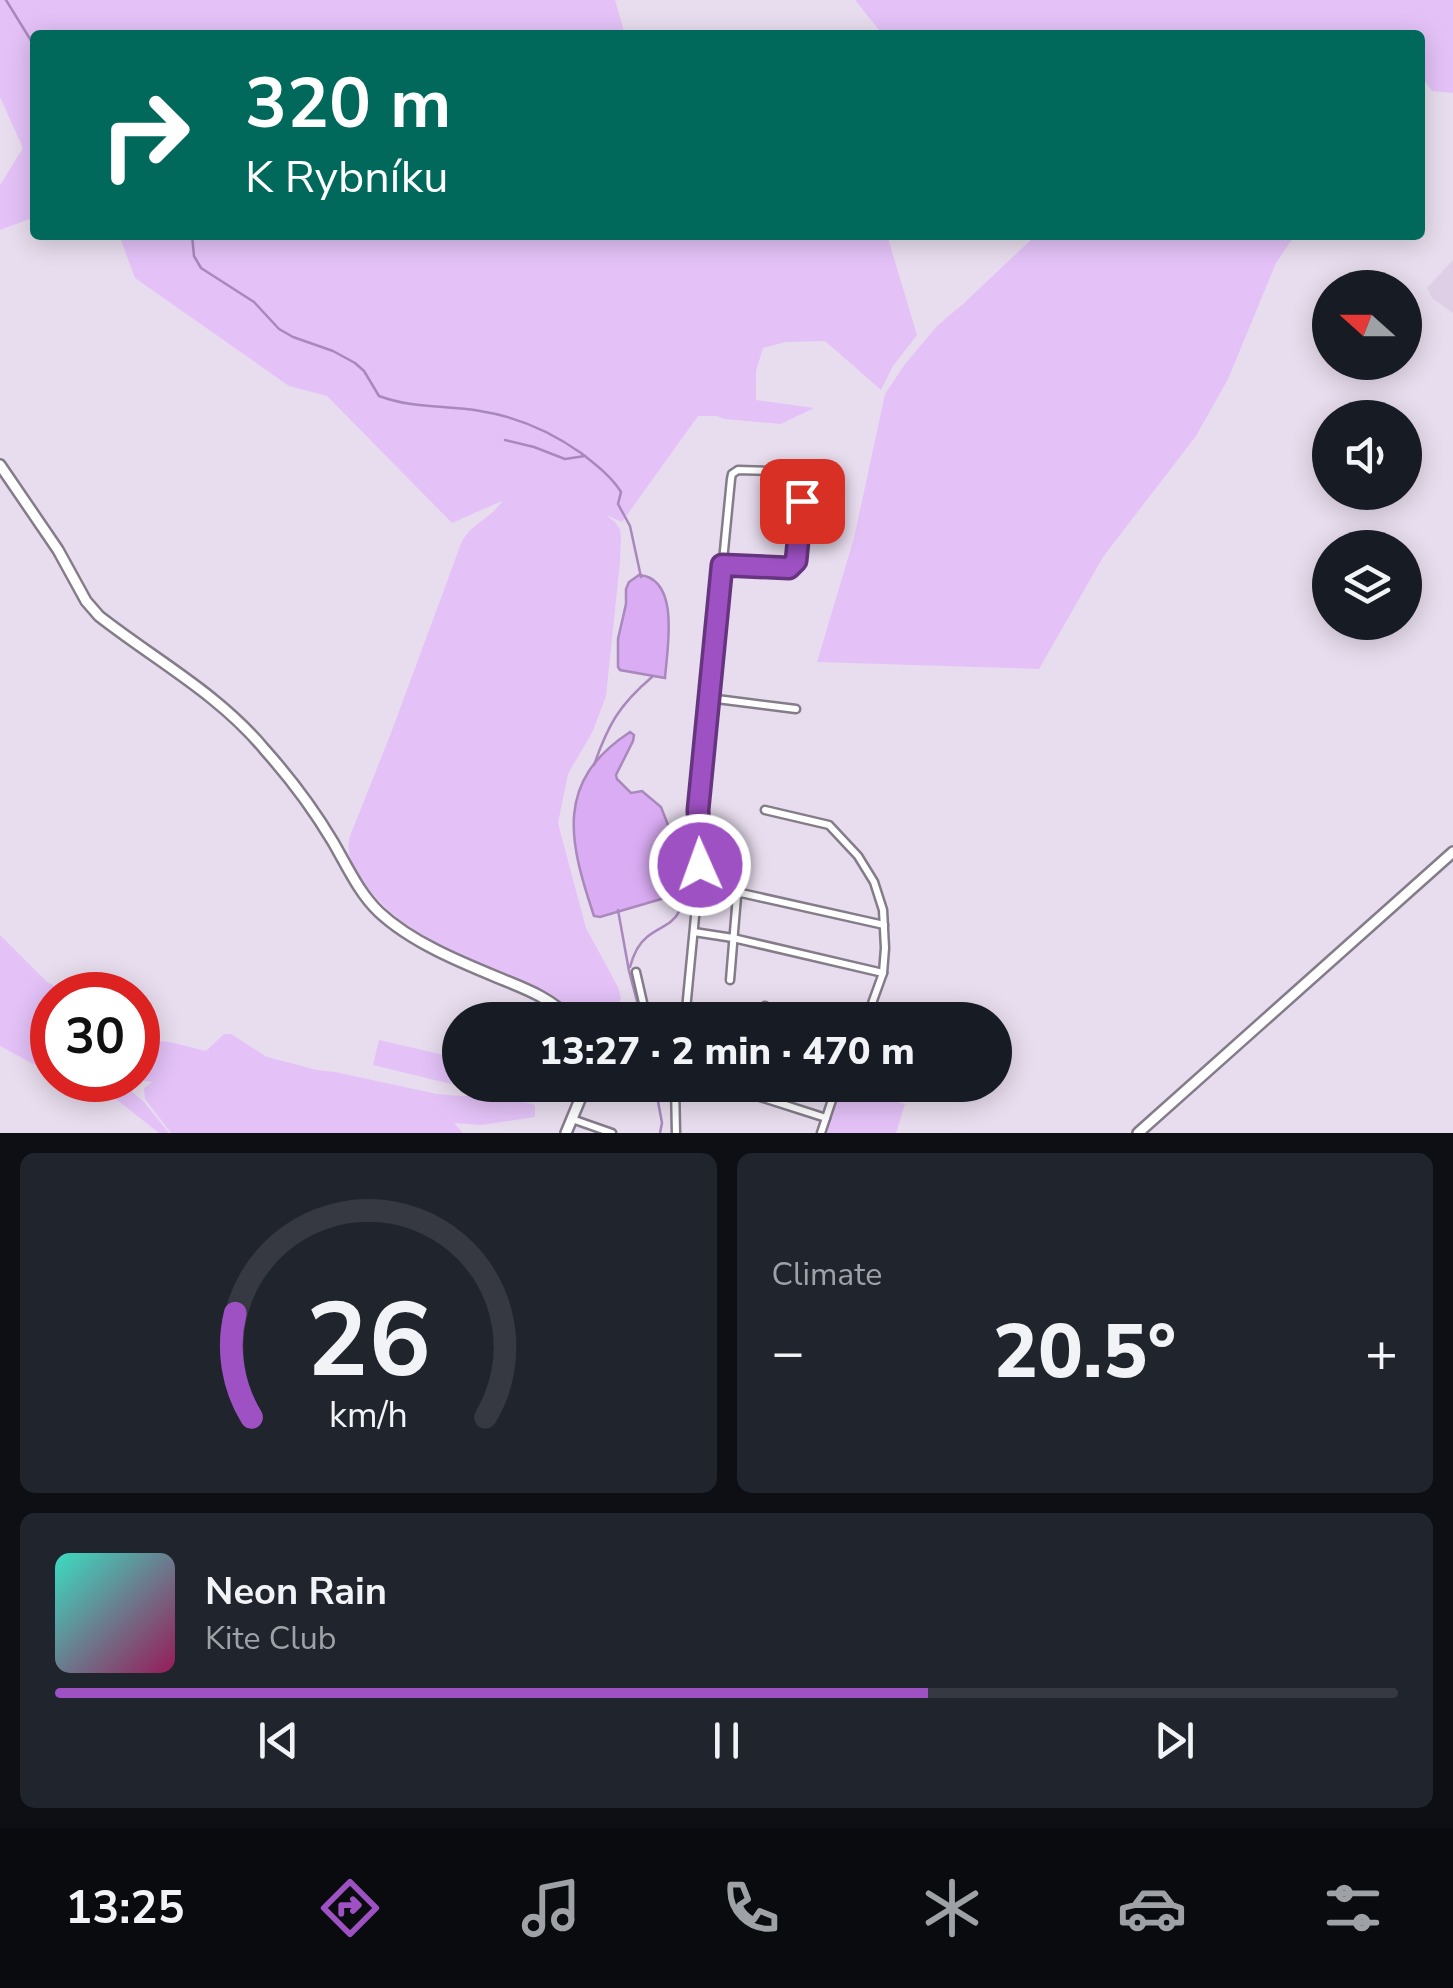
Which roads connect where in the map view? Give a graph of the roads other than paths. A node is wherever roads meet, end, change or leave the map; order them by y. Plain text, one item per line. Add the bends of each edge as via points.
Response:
1 (0, 465) edge
2 (722, 565) junction
3 (785, 697) dead end
4 (709, 698) junction
5 (784, 707) junction
6 (796, 709) dead end
7 (765, 810) dead end
8 (1453, 852) edge
9 (884, 925) junction
10 (694, 932) junction
11 (734, 938) junction
12 (636, 972) dead end
13 (883, 973) junction
14 (730, 980) dead end
15 (549, 1002) edge
16 (642, 1002) edge
17 (687, 1002) edge
18 (873, 1002) edge
19 (579, 1102) edge
20 (675, 1102) edge
21 (776, 1102) edge
22 (831, 1102) edge
23 (826, 1118) junction
24 (572, 1119) junction
25 (566, 1133) edge
26 (612, 1133) edge
27 (676, 1133) edge
28 (821, 1133) edge
29 (1138, 1133) edge

1 - 15 street via 86,602 245,727 294,786 377,910 446,954
2 - 2 street via 789,568 796,561 806,472 732,474
2 - 4 street
3 - 5 street
4 - 5 street
4 - 10 street
5 - 6 street
7 - 9 street via 829,826 867,868
8 - 29 street
9 - 11 street via 738,894
9 - 13 street
10 - 11 street
10 - 17 street
11 - 13 street
11 - 14 street
12 - 16 street
13 - 18 street
19 - 24 street
20 - 27 street
21 - 23 street
22 - 23 street
23 - 28 street
24 - 25 street
24 - 26 street

